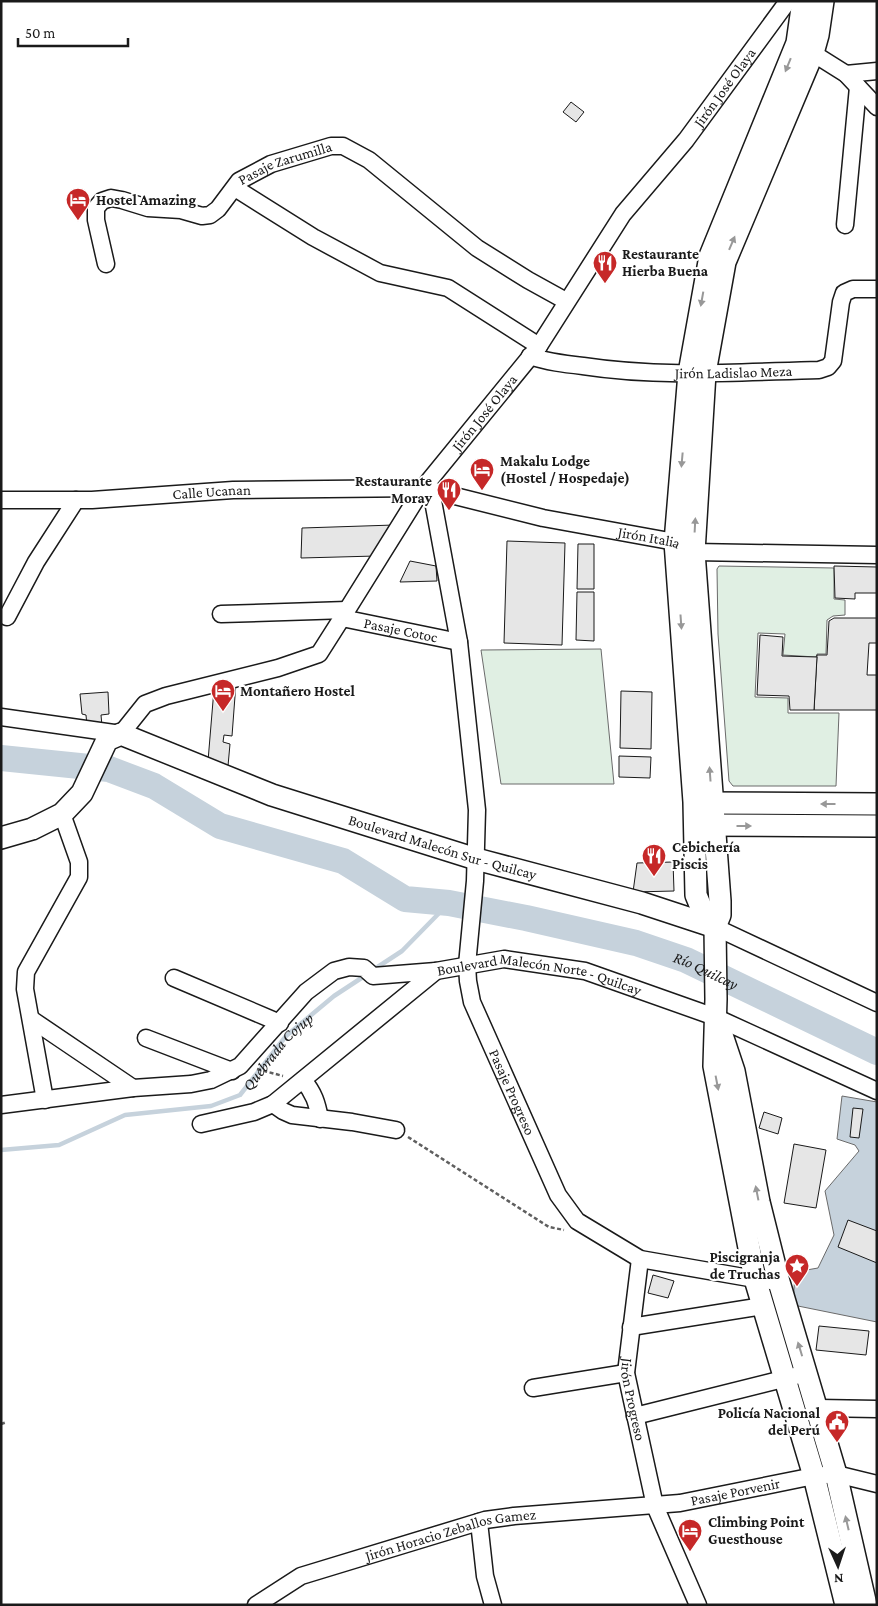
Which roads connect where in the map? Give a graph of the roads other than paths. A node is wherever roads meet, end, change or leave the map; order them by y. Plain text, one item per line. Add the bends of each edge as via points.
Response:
1 (823, 1) edge
2 (787, 3) edge
3 (805, 48) junction
4 (877, 71) edge
5 (846, 74) junction
6 (858, 87) junction
7 (877, 107) edge
8 (235, 188) junction
9 (845, 225) dead end
10 (106, 264) dead end
11 (877, 289) edge
12 (566, 301) junction
13 (534, 351) junction
14 (697, 373) junction
15 (427, 488) junction
16 (1, 500) edge
17 (76, 500) junction
18 (675, 542) junction
19 (694, 552) junction
20 (877, 556) edge
21 (221, 614) dead end
22 (345, 614) junction
23 (7, 617) dead end
24 (459, 642) junction
25 (1, 717) edge
26 (114, 737) junction
27 (703, 803) junction
28 (877, 804) edge
29 (62, 814) junction
30 (704, 825) junction
31 (877, 826) edge
32 (1, 838) edge
33 (476, 859) junction
34 (715, 936) junction
35 (468, 956) junction
36 (436, 971) junction
37 (174, 978) dead end
38 (877, 1003) edge
39 (716, 1008) junction
40 (31, 1019) junction
41 (280, 1023) junction
42 (146, 1038) dead end
43 (232, 1071) junction
44 (304, 1080) junction
45 (133, 1088) junction
46 (877, 1091) edge
47 (45, 1100) junction
48 (273, 1104) junction
49 (1, 1105) edge
50 (320, 1118) junction
51 (201, 1124) dead end
52 (396, 1130) road end
53 (640, 1259) junction
54 (755, 1279) junction
55 (779, 1282) junction
56 (763, 1306) junction
57 (631, 1327) junction
58 (626, 1373) junction
59 (807, 1373) junction
60 (786, 1379) junction
61 (533, 1388) dead end
62 (818, 1408) junction
63 (877, 1409) edge
64 (635, 1416) junction
65 (836, 1474) junction
66 (814, 1476) junction
67 (877, 1484) edge
68 (655, 1506) junction
69 (479, 1522) junction
70 (256, 1605) edge
71 (494, 1605) edge
72 (698, 1605) edge
73 (846, 1605) edge
74 (866, 1605) edge

1 - 3 main road via 818,35
2 - 3 main road
2 - 12 street, Jirón José Olaya via 686,140 623,214
3 - 5 street
3 - 14 main road via 734,218 710,256
4 - 5 street
5 - 6 street
6 - 7 street
6 - 9 street
8 - 10 street, Pasaje Zarumilla via 210,216 148,208 111,198 102,200 96,208 96,220
8 - 12 street, Pasaje Zarumilla via 239,180 271,164 331,146 343,146 369,160 477,248
8 - 13 street, Jirón Ladislao Meza via 313,237 380,273 448,288
11 - 14 street, Jirón Ladislao Meza via 853,289 844,294 833,361 828,367 819,370
12 - 13 street, Jirón José Olaya
13 - 14 street, Jirón Ladislao Meza via 545,361 612,370
13 - 15 street, Jirón José Olaya
14 -> 18 main road
19 -> 14 main road
15 - 17 street, Calle Ucanan via 233,490
15 - 18 street, Jirón Italia via 543,518
15 - 22 street, Jirón José Olaya
15 - 24 street
16 - 17 street, Calle Ucanan
17 - 23 street via 36,562
18 - 19 street, Jirón Italia
18 -> 27 main road
19 - 20 street, Jirón Italia
27 -> 19 main road
21 - 22 street, Pasaje Cotoc
22 - 24 street, Pasaje Cotoc
22 - 26 street, Jirón José Olaya via 319,654 145,704
24 - 33 street via 477,810
25 - 26 street, Boulevard Malecón Sur - Quilcay
26 - 29 main road via 82,792
26 - 33 main road, Boulevard Malecón Sur - Quilcay via 272,795
28 -> 27 main road
27 - 30 main road
29 - 32 main road via 32,829
29 - 40 street via 79,862 79,877 26,972 25,989
30 -> 31 main road
30 - 34 main road via 696,895
33 - 34 main road, Boulevard Malecón Sur - Quilcay via 642,903
33 - 35 street, Pasaje Progreso
34 - 38 street, Boulevard Malecón Sur - Quilcay
34 - 39 main road
35 - 36 street, Boulevard Malecón Norte - Quilcay
35 - 39 street, Boulevard Malecón Norte - Quilcay via 585,971
35 - 53 street, Pasaje Progreso via 472,1002 572,1226
36 - 41 street via 368,972 348,967 334,972 306,992
36 - 44 street, Boulevard Malecón Norte - Quilcay
37 - 41 street
39 - 46 street, Boulevard Malecón Norte - Quilcay
39 -> 54 main road via 714,1066
55 -> 39 main road via 759,1202 734,1071
40 - 45 street
40 - 47 street
41 - 43 street
42 - 43 street
43 - 45 street via 191,1084
44 - 48 street, Boulevard Malecón Norte - Quilcay
44 - 50 street via 316,1099
45 - 47 street
47 - 49 street
48 - 50 street via 292,1115
48 - 51 street, Boulevard Malecón Norte - Quilcay via 254,1112
50 - 52 street
53 - 54 street
53 - 57 street, Jirón Progreso
54 - 55 street
54 - 56 main road
59 -> 55 main road
56 - 57 street
56 - 60 main road
57 - 58 street, Jirón Progreso
58 - 61 street
58 - 64 street, Jirón Progreso
59 - 60 street
59 - 62 main road
60 - 64 street
60 - 66 main road
62 - 63 street
62 - 65 main road
64 - 68 street, Jirón Progreso
65 - 66 street, Pasaje Porvenir
65 - 67 street, Pasaje Porvenir
74 -> 65 main road
66 - 68 street, Pasaje Porvenir
66 - 73 main road
68 - 69 street, Jirón Horacio Zeballos Gamez via 514,1516
68 - 72 street, Jirón Progreso
69 - 70 street, Jirón Horacio Zeballos Gamez via 301,1576
69 - 71 street via 485,1576

